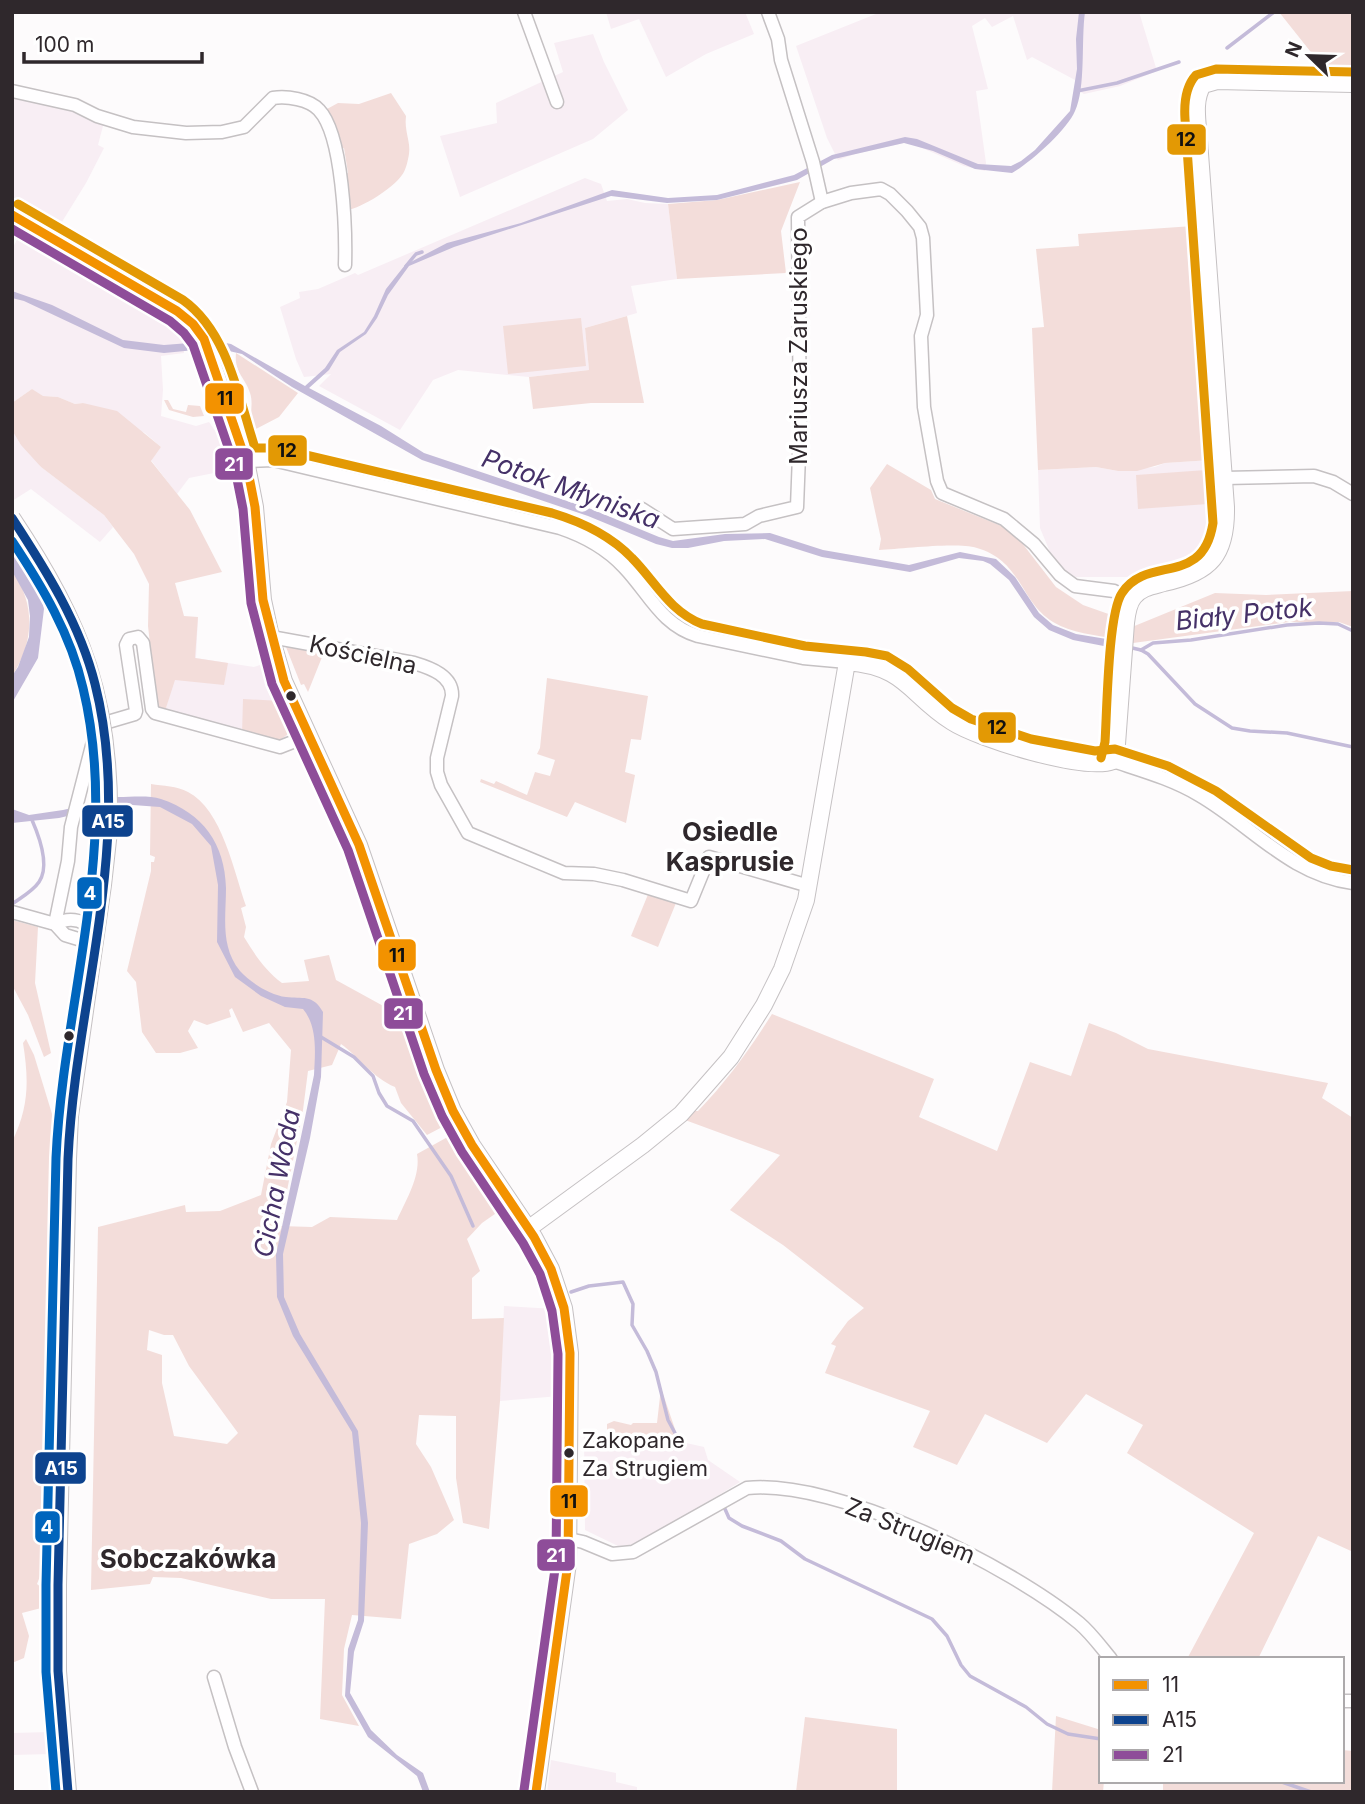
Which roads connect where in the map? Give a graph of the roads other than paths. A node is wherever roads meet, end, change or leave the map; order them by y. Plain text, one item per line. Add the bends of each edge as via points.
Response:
1 (524, 12) edge
2 (768, 12) edge
3 (1353, 84) edge
4 (12, 91) edge
5 (557, 102) dead end
6 (822, 202) junction
7 (12, 215) edge
8 (345, 265) dead end
9 (246, 461) junction
10 (1224, 478) junction
11 (1353, 494) edge
12 (642, 509) dead end
13 (12, 518) edge
14 (1132, 600) junction
15 (271, 637) junction
16 (847, 662) junction
17 (308, 736) junction
18 (1113, 761) junction
19 (1353, 883) edge
20 (808, 886) junction
21 (15, 913) edge
22 (55, 924) junction
23 (96, 935) junction
24 (528, 1229) junction
25 (569, 1539) junction
26 (1109, 1657) edge
27 (214, 1677) dead end
28 (68, 1792) edge
29 (252, 1792) edge
30 (536, 1792) edge

1 - 5 street
2 - 6 street, Mariusza Zaruskiego
3 - 10 street via 1221,81 1203,85 1197,100
4 - 8 street via 75,105 132,127 186,133 244,127 273,98 293,98 314,106 326,119 338,158
6 - 12 street, Mariusza Zaruskiego via 798,217 797,507 745,524 673,529
6 - 14 street via 881,189 920,228 927,314 921,336 924,407 942,493 1004,519 1075,586 1114,591
7 - 9 street via 193,324 211,354
9 - 15 street
9 - 16 street via 272,460 560,528 617,559 663,616 683,631 792,656
10 - 11 street via 1314,476
10 - 14 street via 1226,531 1213,561 1192,576 1145,589
13 - 23 street, bridge via 60,595 94,682 107,752 109,831
14 - 18 street
15 - 17 street
15 - 20 street, Kościelna via 414,663 449,681 452,696 437,772 468,833 564,873 623,880 691,901 709,857
16 - 18 street via 892,673 945,718 983,737 1056,757 1104,764
16 - 20 street
17 - 22 street via 280,747 155,713 143,643 138,637 129,639 126,645 136,711 97,727 71,827
17 - 24 street via 359,845 444,1090 472,1145
18 - 19 street via 1192,790 1300,866 1321,877
20 - 24 street via 777,981 722,1068 663,1129
21 - 22 street
22 - 23 street via 70,919 90,925
23 - 28 street via 68,1160 58,1585 58,1671
24 - 25 street via 556,1281 569,1333
25 - 26 street, Za Strugiem via 612,1554 633,1552 747,1488 794,1490 873,1511 954,1546 1031,1589 1080,1624
25 - 30 street
27 - 29 street

